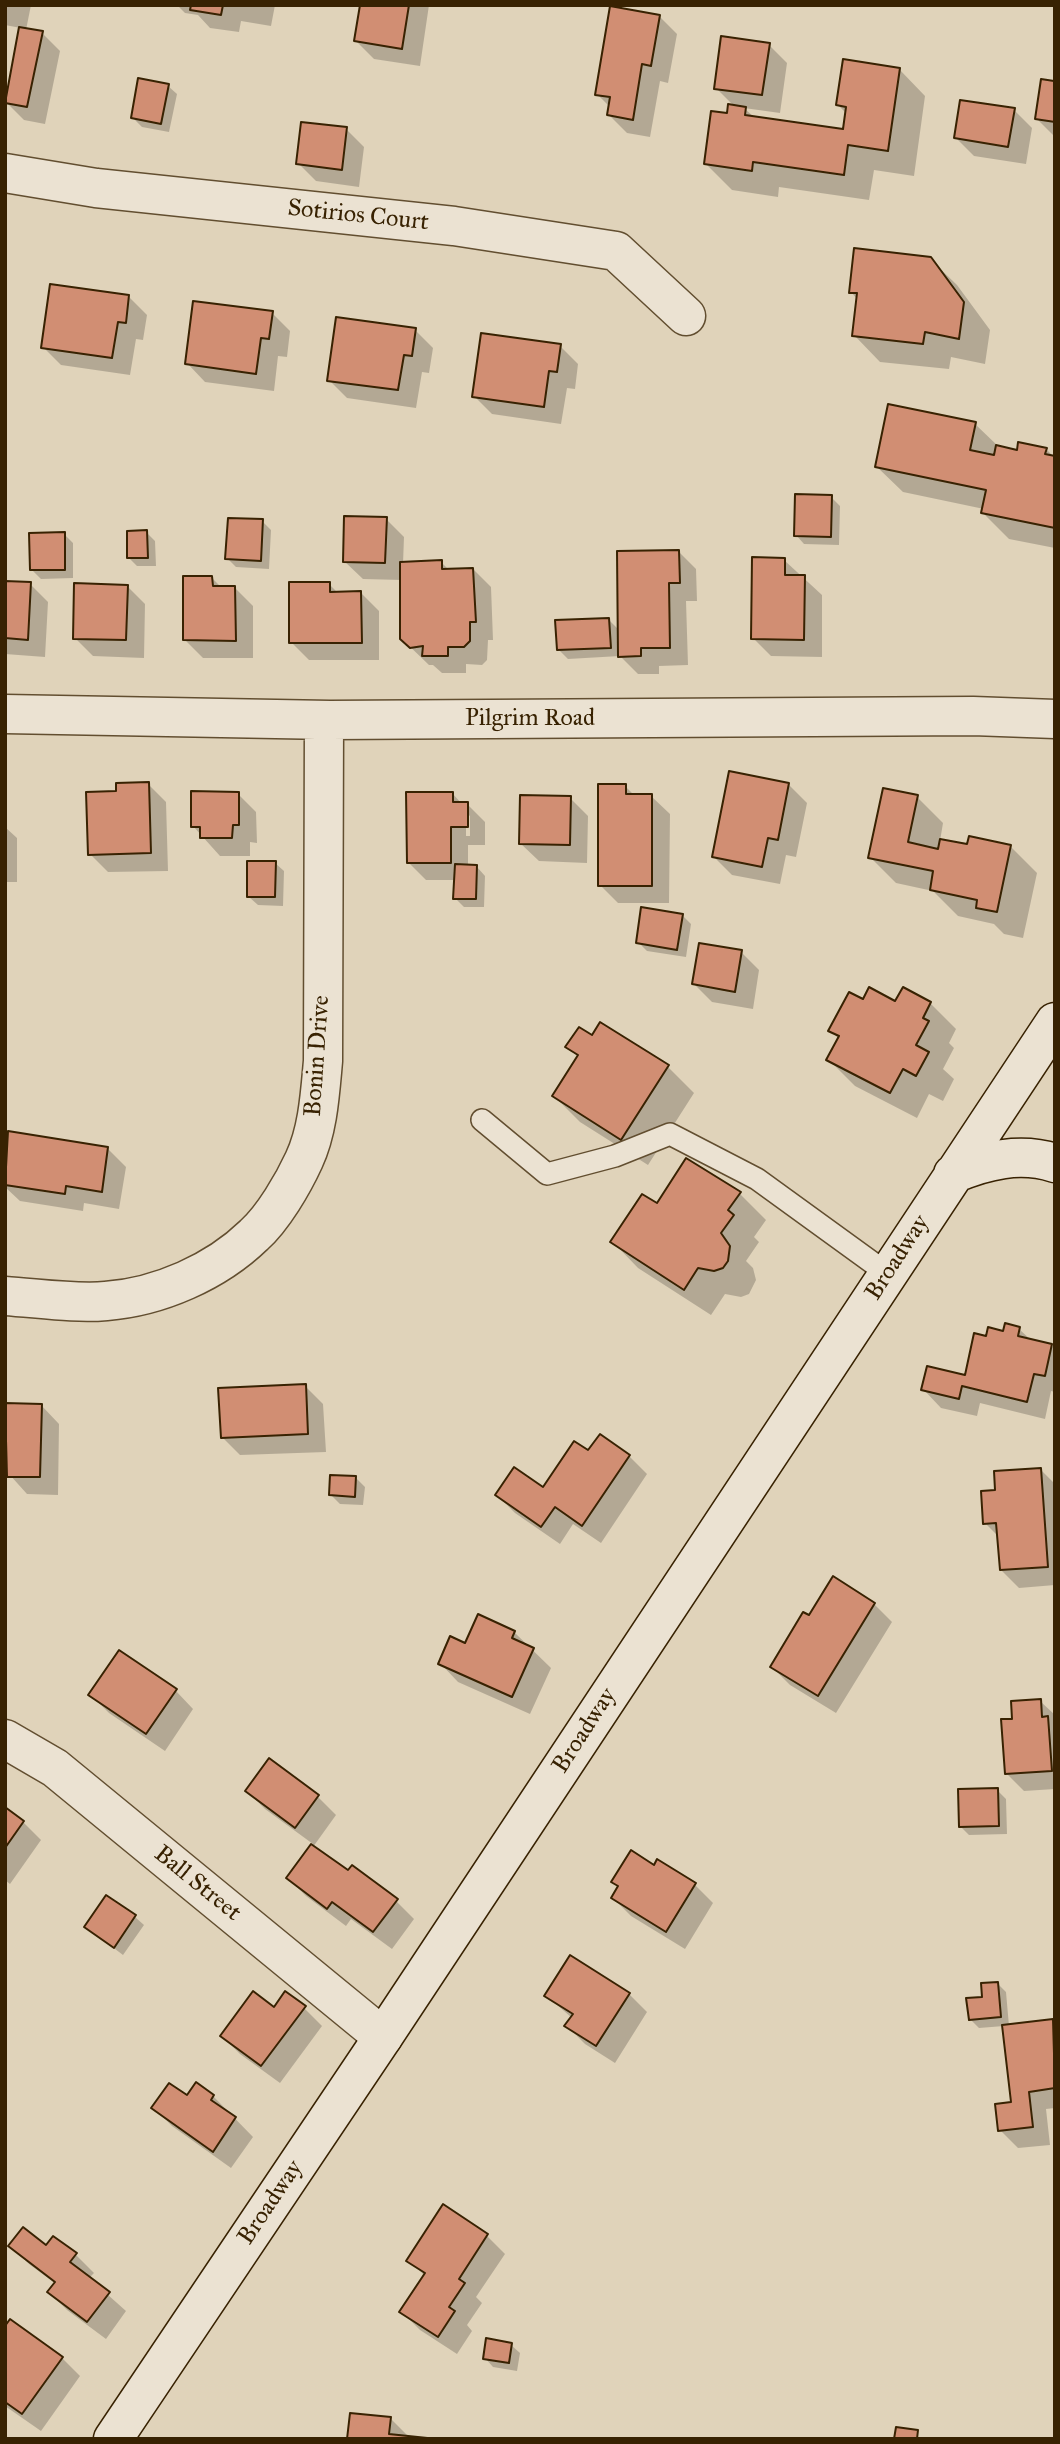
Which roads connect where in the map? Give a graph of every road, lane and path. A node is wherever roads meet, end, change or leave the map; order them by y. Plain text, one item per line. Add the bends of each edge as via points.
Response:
1 (5, 173) edge
2 (686, 316) dead end
3 (5, 714) edge
4 (1055, 719) edge
5 (324, 720) junction
6 (1055, 1022) edge
7 (482, 1120) dead end
8 (1055, 1163) edge
9 (953, 1174) junction
10 (888, 1273) junction
11 (5, 1296) edge
12 (5, 1739) edge
13 (383, 2037) junction
14 (113, 2439) edge

1 - 2 street, Sotirios Court via 96,188 454,226 616,251
3 - 5 street, Pilgrim Road
4 - 5 street, Pilgrim Road
5 - 11 street, Bonin Drive via 323,1061 318,1113 305,1158 282,1200 255,1235 218,1263 142,1296 104,1301
6 - 9 street, Broadway
7 - 10 lane via 547,1174 615,1156 670,1134 757,1179
8 - 9 street via 1015,1157
9 - 10 street, Broadway
10 - 13 street, Broadway
12 - 13 street, Ball Street via 55,1768
13 - 14 street, Broadway

